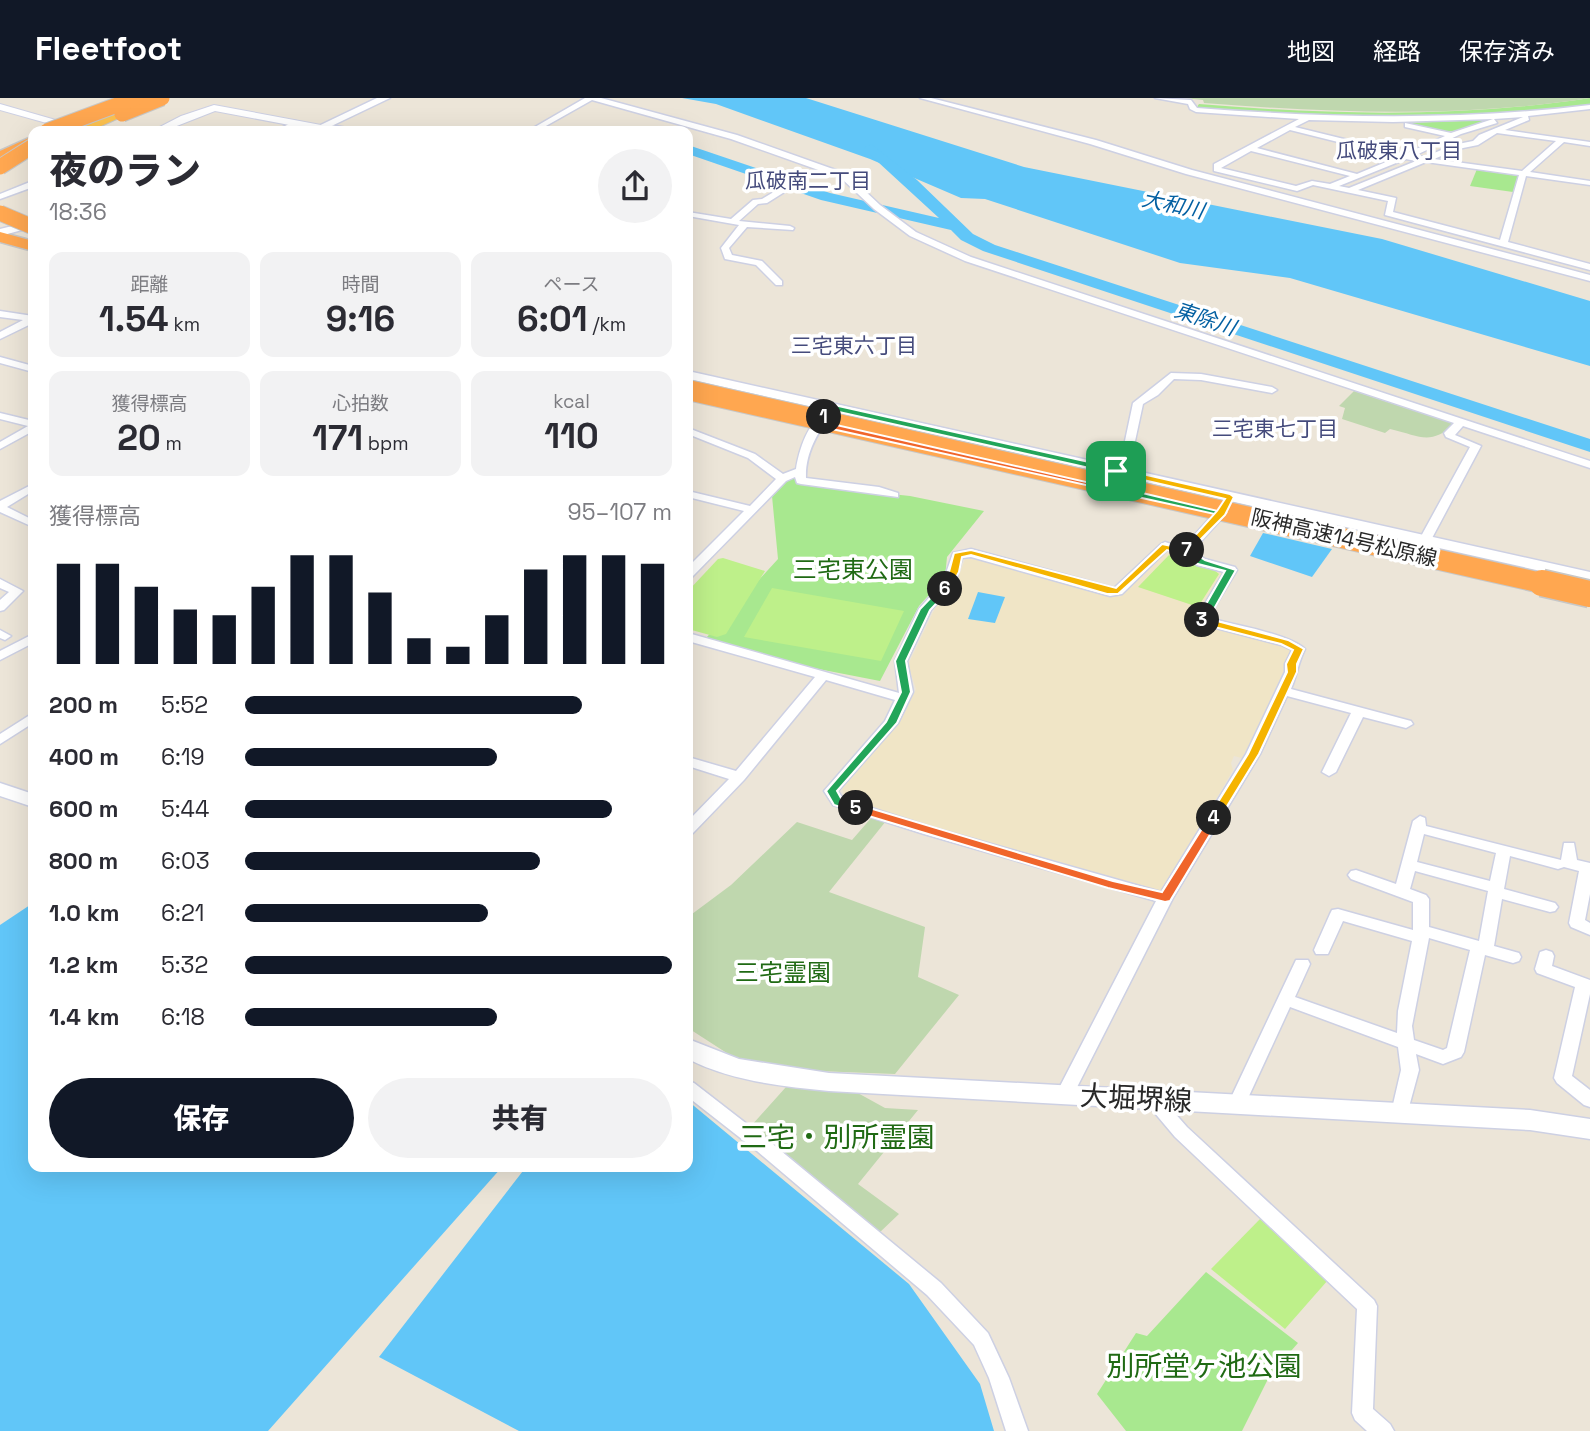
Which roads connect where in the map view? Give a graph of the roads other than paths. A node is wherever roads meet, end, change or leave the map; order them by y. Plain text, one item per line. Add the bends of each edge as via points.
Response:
1 (148, 98) edge
2 (385, 98) edge
3 (591, 98) edge
4 (923, 98) edge
5 (1158, 98) edge
6 (0, 107) edge
7 (1590, 107) edge
8 (1524, 114) junction
9 (1496, 117) junction
10 (1307, 118) junction
11 (1390, 120) junction
12 (298, 123) junction
13 (54, 126) edge
14 (63, 126) edge
15 (70, 126) edge
16 (73, 126) edge
17 (91, 126) edge
18 (167, 126) edge
19 (291, 126) edge
20 (311, 126) edge
21 (324, 126) edge
22 (541, 126) edge
23 (691, 126) edge
24 (693, 126) edge
25 (1290, 128) junction
26 (1497, 131) junction
27 (1450, 135) junction
28 (1562, 140) junction
29 (28, 141) edge
30 (1590, 144) edge
31 (1250, 148) junction
32 (28, 151) edge
33 (1406, 157) junction
34 (1, 160) edge
35 (1426, 160) junction
36 (1523, 174) junction
37 (1357, 176) junction
38 (1590, 184) edge
39 (28, 186) edge
40 (790, 186) dead end
41 (1331, 187) junction
42 (17, 190) junction
43 (1350, 191) junction
44 (28, 192) edge
45 (0, 197) edge
46 (693, 215) edge
47 (734, 221) junction
48 (745, 224) junction
49 (10, 226) edge
50 (790, 228) dead end
51 (28, 241) edge
52 (1503, 244) junction
53 (1590, 267) edge
54 (1590, 278) edge
55 (779, 283) dead end
56 (0, 314) edge
57 (28, 318) edge
58 (28, 321) edge
59 (22, 324) junction
60 (28, 326) edge
61 (0, 336) edge
62 (0, 360) edge
63 (28, 368) edge
64 (693, 379) edge
65 (693, 379) edge
66 (1272, 390) dead end
67 (693, 393) edge
68 (693, 393) edge
69 (834, 408) junction
70 (0, 416) edge
71 (1462, 422) junction
72 (28, 424) edge
73 (817, 424) junction
74 (28, 429) edge
75 (693, 433) edge
76 (0, 446) edge
77 (1590, 465) edge
78 (1116, 471) junction
79 (801, 474) junction
80 (779, 475) junction
81 (28, 490) edge
82 (693, 495) edge
83 (894, 495) dead end
84 (1230, 497) junction
85 (0, 507) edge
86 (752, 510) junction
87 (1221, 513) junction
88 (28, 514) edge
89 (21, 518) junction
90 (28, 522) edge
91 (1425, 540) junction
92 (1185, 552) junction
93 (693, 569) edge
94 (1590, 579) edge
95 (0, 583) edge
96 (1590, 593) edge
97 (0, 607) edge
98 (693, 638) edge
99 (28, 641) edge
100 (0, 656) edge
101 (824, 676) junction
102 (1283, 691) junction
103 (903, 698) junction
104 (1359, 711) junction
105 (28, 720) edge
106 (1406, 724) dead end
107 (0, 740) edge
108 (693, 763) edge
109 (1329, 772) dead end
110 (739, 777) junction
111 (0, 789) edge
112 (28, 800) edge
113 (693, 825) edge
114 (1569, 847) dead end
115 (1504, 849) junction
116 (1558, 864) dead end
117 (1418, 867) dead end
118 (1588, 868) edge
119 (1356, 875) dead end
120 (1496, 890) junction
121 (1402, 892) junction
122 (1165, 898) junction
123 (1550, 907) dead end
124 (1590, 929) edge
125 (1421, 934) junction
126 (1482, 948) junction
127 (1322, 950) dead end
128 (1546, 956) dead end
129 (1513, 957) dead end
130 (1301, 964) dead end
131 (1296, 1003) dead end
132 (1406, 1042) junction
133 (693, 1051) edge
134 (693, 1092) edge
135 (1065, 1094) junction
136 (1152, 1099) junction
137 (1590, 1100) edge
138 (1237, 1104) junction
139 (1400, 1113) junction
140 (1590, 1129) edge
141 (1017, 1431) edge
142 (1382, 1431) edge

1 - 14 highway, bridge
1 - 15 highway via 92,114
1 - 16 highway, bridge
1 - 17 highway, bridge
2 - 21 main road
3 - 22 street
3 - 23 street
4 - 54 street
5 - 10 street via 1191,102 1196,110
6 - 13 street via 29,113
7 - 8 street
8 - 9 street
8 - 26 street via 1526,118
9 - 11 street
9 - 27 street via 1496,121
10 - 11 street
10 - 25 street
11 - 27 street
12 - 18 street via 214,108
12 - 19 street
12 - 20 street
24 - 71 street via 844,176 913,234 968,259
25 - 31 street
25 - 33 street
26 - 28 street
26 - 35 street
27 - 33 street
28 - 30 street
28 - 36 street
29 - 34 highway
31 - 37 street
31 - 41 street via 1217,169 1297,189 1312,183
32 - 34 highway, bridge
33 - 35 street
33 - 37 street
35 - 36 street
35 - 43 street
36 - 38 street
36 - 52 street
37 - 41 street
39 - 42 street
40 - 47 street via 756,202
41 - 43 street
42 - 44 street
42 - 45 street
43 - 52 street via 1393,200 1388,213
46 - 47 street
47 - 48 street
48 - 50 street
48 - 55 street via 726,248 728,257 759,263
49 - 51 highway
52 - 53 street
56 - 57 street
58 - 59 street
59 - 60 street
59 - 61 street
62 - 63 street
64 - 69 main road
65 - 94 highway, 阪神高速14号松原線
66 - 78 street via 1171,376 1138,403 1127,455
67 - 73 main road
68 - 96 highway, 阪神高速14号松原線, bridge
69 - 73 street
69 - 78 main road
70 - 72 street
71 - 77 street
71 - 91 street via 1449,433 1451,437 1476,446
73 - 79 street
73 - 87 main road
74 - 76 street
75 - 80 street via 735,448
78 - 84 main road
79 - 80 street
79 - 83 street
80 - 86 street
81 - 85 street
82 - 86 street
84 - 87 street
84 - 91 main road
85 - 89 street
86 - 93 street
87 - 92 street
87 - 96 main road
88 - 89 street
89 - 90 street
91 - 94 main road
92 - 102 street via 1231,570 1201,620 1298,649
92 - 103 street via 1166,546 1118,591 1110,592 971,552 957,555 949,583 925,609 901,661
95 - 97 street via 17,591
98 - 101 street
99 - 100 street
101 - 103 street
101 - 110 street
102 - 104 street
102 - 122 street via 1253,754
103 - 122 street via 891,723 831,791 838,802
104 - 106 street
104 - 109 street
105 - 107 street
108 - 110 street
110 - 113 street
111 - 112 main road
114 - 118 street via 1569,864
115 - 116 street
115 - 120 street
115 - 121 street via 1424,825
117 - 120 street
118 - 124 street via 1577,923
119 - 121 street
120 - 123 street
120 - 126 street
121 - 125 street via 1421,899
122 - 135 street
125 - 126 street
125 - 127 street via 1338,914
125 - 132 street via 1406,1011
126 - 129 street
126 - 132 street via 1455,1052 1443,1057
128 - 137 street via 1543,969 1584,984 1563,1078
130 - 138 street
131 - 132 street
132 - 139 street via 1410,1070
133 - 135 main road, 大堀堺線 via 741,1071 816,1080
134 - 141 street via 943,1299 981,1339
135 - 136 main road, 大堀堺線
136 - 138 main road, 大堀堺線
136 - 142 street via 1181,1132 1367,1306 1362,1413
138 - 139 main road, 大堀堺線
139 - 140 main road, 大堀堺線 via 1530,1120

